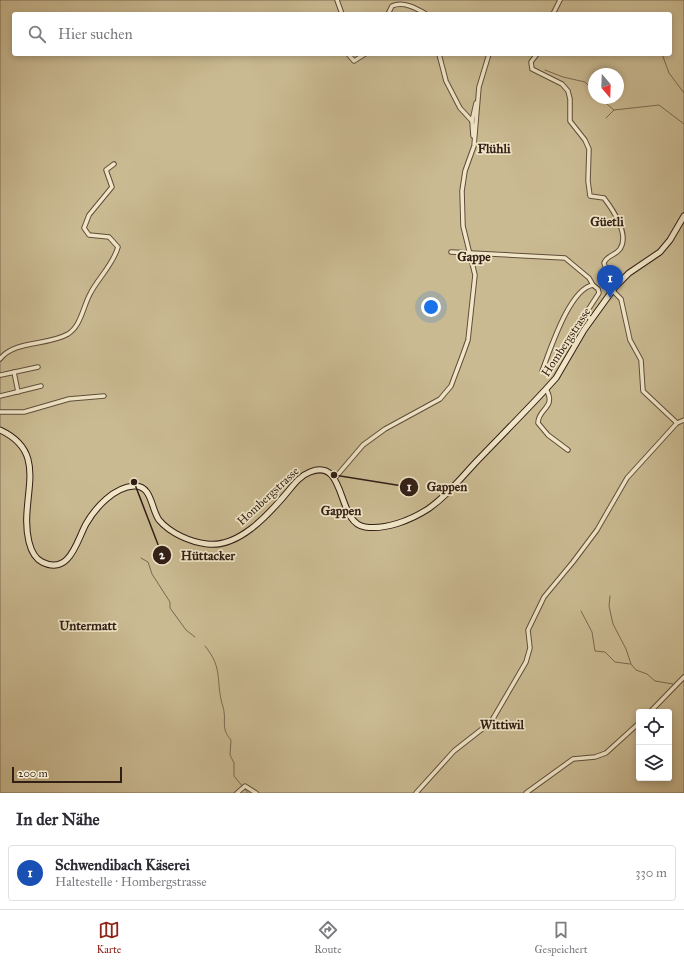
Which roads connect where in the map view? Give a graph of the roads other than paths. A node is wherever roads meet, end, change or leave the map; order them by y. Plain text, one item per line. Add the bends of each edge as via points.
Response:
1 (337, 0) edge
2 (560, 0) edge
3 (341, 12) edge
4 (389, 12) edge
5 (422, 12) edge
6 (555, 12) edge
7 (350, 56) edge
8 (362, 56) edge
9 (440, 56) edge
10 (488, 56) edge
11 (536, 56) edge
12 (477, 98) junction
13 (472, 121) junction
14 (474, 142) junction
15 (114, 164) dead end
16 (684, 216) edge
17 (451, 252) dead end
18 (470, 252) junction
19 (593, 285) junction
20 (614, 289) junction
21 (591, 320) junction
22 (0, 359) edge
23 (38, 367) dead end
24 (542, 371) dead end
25 (14, 372) junction
26 (1, 375) edge
27 (41, 386) dead end
28 (546, 389) junction
29 (18, 392) junction
30 (0, 396) edge
31 (104, 396) dead end
32 (0, 412) edge
33 (684, 420) edge
34 (677, 423) junction
35 (0, 430) edge
36 (568, 450) dead end
37 (334, 479) junction
38 (684, 677) edge
39 (653, 709) edge
40 (636, 726) edge
41 (237, 793) edge
42 (256, 793) edge
43 (416, 793) edge
44 (526, 793) edge

1 - 3 street
2 - 6 street
4 - 5 street via 392,6 399,4
7 - 8 street via 354,61
9 - 13 street via 446,81 459,106
10 - 12 street
11 - 20 street via 531,62 532,69 562,84 569,93 570,121 589,149 590,196 604,198 620,223 621,247 604,263
12 - 13 street
12 - 14 street
13 - 14 street
14 - 18 street via 462,191 463,226
15 - 22 street via 106,170 112,187 89,215 84,228 89,235 109,237 118,247 91,292 77,324 64,336 13,349
16 - 20 street, Hombergstrasse via 660,252 629,273
17 - 18 street
18 - 19 street via 565,258 589,278
18 - 37 street via 475,275 468,340 450,386 440,399 385,429 363,445
19 - 21 street via 599,293 586,313
19 - 24 street via 585,289 566,314
20 - 21 street, Hombergstrasse
20 - 34 street via 621,299 630,340 642,360 643,391
21 - 28 street, Hombergstrasse via 556,378
23 - 25 street
25 - 26 street
25 - 29 street
27 - 29 street
28 - 36 street via 550,398 549,404 538,423 548,435
28 - 37 street, Hombergstrasse via 448,492 429,508 409,519 377,527 358,526 350,518
29 - 30 street
31 - 32 street via 72,398 24,412
33 - 34 street
34 - 43 street via 627,478 597,530 544,597 528,630 530,648 526,662 491,722 454,751
35 - 37 street, Hombergstrasse via 18,442 27,455 30,469 26,511 28,538 35,556 42,562 52,564 68,558 94,512 110,497 128,487 138,486 147,491 156,516 173,531 196,542 216,545 231,541 256,524 308,473 322,471
38 - 39 street
40 - 44 street via 606,753 574,760
41 - 42 street via 242,788 250,788

